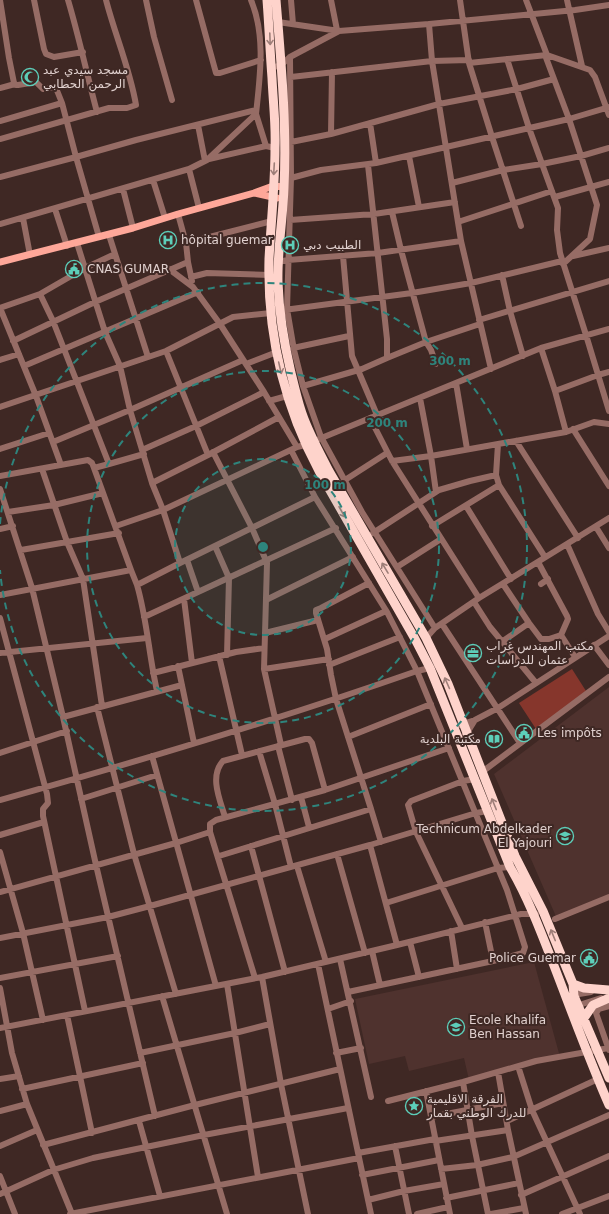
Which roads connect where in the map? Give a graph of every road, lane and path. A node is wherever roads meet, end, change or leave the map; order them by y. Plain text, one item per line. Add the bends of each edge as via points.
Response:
1 (0, 0) edge
2 (34, 0) edge
3 (68, 0) edge
4 (106, 0) edge
5 (146, 0) edge
6 (196, 0) edge
7 (250, 0) edge
8 (266, 0) edge
9 (276, 0) edge
10 (291, 0) edge
11 (330, 0) edge
12 (460, 0) edge
13 (526, 0) edge
14 (567, 0) edge
15 (591, 0) edge
16 (609, 5) edge
17 (593, 7) junction
18 (568, 10) junction
19 (532, 14) junction
20 (463, 20) junction
21 (278, 22) junction
22 (293, 24) junction
23 (429, 24) junction
24 (338, 31) junction
25 (83, 52) junction
26 (546, 55) junction
27 (290, 57) junction
28 (507, 59) junction
29 (261, 60) junction
30 (432, 61) junction
31 (469, 61) junction
32 (281, 65) junction
33 (582, 66) junction
34 (271, 68) junction
35 (332, 72) junction
36 (291, 77) junction
37 (554, 79) junction
38 (15, 84) junction
39 (0, 88) edge
40 (516, 89) junction
41 (479, 96) junction
42 (172, 100) dead end
43 (62, 103) junction
44 (439, 104) junction
45 (608, 107) edge
46 (97, 112) junction
47 (256, 112) junction
48 (609, 115) edge
49 (569, 119) junction
50 (66, 120) junction
51 (0, 121) edge
52 (370, 123) junction
53 (198, 125) junction
54 (529, 128) junction
55 (331, 134) junction
56 (492, 137) junction
57 (0, 139) edge
58 (266, 146) junction
59 (284, 146) junction
60 (446, 147) junction
61 (609, 148) edge
62 (409, 156) junction
63 (581, 156) junction
64 (76, 157) junction
65 (206, 160) junction
66 (376, 163) junction
67 (542, 164) junction
68 (368, 165) junction
69 (189, 169) junction
70 (502, 170) junction
71 (0, 177) edge
72 (291, 178) junction
73 (153, 180) junction
74 (452, 182) junction
75 (609, 182) edge
76 (273, 186) junction
77 (284, 187) junction
78 (591, 188) junction
79 (123, 189) junction
80 (552, 191) junction
81 (254, 193) junction
82 (555, 197) junction
83 (273, 198) junction
84 (88, 199) junction
85 (283, 199) junction
86 (455, 202) junction
87 (514, 205) junction
88 (419, 207) junction
89 (199, 208) junction
90 (55, 209) junction
91 (392, 212) junction
92 (178, 214) junction
93 (374, 214) junction
94 (23, 218) junction
95 (165, 218) junction
96 (290, 220) junction
97 (272, 221) junction
98 (458, 222) junction
99 (0, 224) edge
100 (521, 226) dead end
101 (133, 228) junction
102 (109, 235) junction
103 (99, 237) junction
104 (461, 241) junction
105 (77, 243) junction
106 (186, 243) junction
107 (67, 246) junction
108 (609, 248) edge
109 (401, 250) junction
110 (30, 254) junction
111 (115, 254) junction
112 (378, 254) junction
113 (342, 256) junction
114 (571, 257) junction
115 (288, 260) junction
116 (0, 262) edge
117 (188, 262) junction
118 (278, 262) junction
119 (562, 263) junction
120 (85, 268) junction
121 (169, 269) junction
122 (270, 274) junction
123 (502, 275) junction
124 (191, 277) junction
125 (609, 281) edge
126 (470, 283) junction
127 (194, 287) junction
128 (125, 289) junction
129 (198, 292) junction
130 (412, 293) junction
131 (572, 293) junction
132 (40, 294) junction
133 (382, 296) junction
134 (346, 301) junction
135 (95, 302) junction
136 (0, 308) edge
137 (279, 311) junction
138 (510, 311) junction
139 (135, 319) junction
140 (54, 321) junction
141 (480, 322) junction
142 (7, 324) junction
143 (220, 324) junction
144 (0, 326) edge
145 (609, 330) edge
146 (105, 332) junction
147 (586, 335) junction
148 (349, 336) junction
149 (13, 341) junction
150 (426, 342) junction
151 (294, 348) junction
152 (541, 348) junction
153 (64, 349) junction
154 (166, 351) junction
155 (277, 352) junction
156 (19, 354) junction
157 (523, 356) junction
158 (148, 358) junction
159 (387, 358) junction
160 (0, 360) edge
161 (244, 362) junction
162 (436, 364) dead end
163 (24, 366) junction
164 (120, 366) junction
165 (491, 369) junction
166 (358, 370) junction
167 (609, 372) edge
168 (598, 375) junction
169 (77, 382) junction
170 (456, 383) junction
171 (303, 386) junction
172 (181, 387) junction
173 (555, 391) junction
174 (264, 392) junction
175 (36, 396) junction
176 (287, 396) junction
177 (420, 398) junction
178 (269, 401) junction
179 (0, 407) edge
180 (130, 410) junction
181 (609, 411) edge
182 (377, 415) junction
183 (279, 417) junction
184 (370, 418) junction
185 (609, 424) edge
186 (93, 425) junction
187 (196, 426) junction
188 (573, 429) junction
189 (566, 432) junction
190 (49, 433) junction
191 (516, 441) junction
192 (53, 442) junction
193 (305, 444) junction
194 (498, 444) junction
195 (466, 449) junction
196 (0, 450) edge
197 (143, 452) junction
198 (387, 452) junction
199 (211, 454) junction
200 (431, 456) junction
201 (392, 461) junction
202 (109, 464) junction
203 (61, 465) junction
204 (94, 468) junction
205 (42, 469) junction
206 (496, 475) junction
207 (0, 476) edge
208 (227, 480) junction
209 (345, 480) junction
210 (152, 483) junction
211 (499, 484) junction
212 (609, 486) edge
213 (338, 488) junction
214 (0, 489) edge
215 (436, 492) junction
216 (103, 493) junction
217 (315, 497) junction
218 (418, 503) junction
219 (54, 505) junction
220 (466, 506) junction
221 (163, 510) junction
222 (8, 512) junction
223 (359, 515) junction
224 (609, 518) edge
225 (12, 526) junction
226 (116, 526) junction
227 (432, 526) junction
228 (596, 527) junction
229 (252, 528) junction
230 (336, 528) junction
231 (0, 529) edge
232 (119, 532) junction
233 (374, 532) junction
234 (578, 538) junction
235 (441, 539) junction
236 (368, 540) junction
237 (67, 542) junction
238 (567, 544) junction
239 (215, 546) junction
240 (609, 548) edge
241 (20, 550) junction
242 (353, 557) junction
243 (545, 557) junction
244 (187, 560) junction
245 (267, 560) junction
246 (538, 562) junction
247 (180, 563) junction
248 (397, 567) junction
249 (131, 570) junction
250 (229, 578) junction
251 (83, 579) junction
252 (512, 579) junction
253 (548, 579) junction
254 (369, 583) junction
255 (503, 584) junction
256 (541, 584) dead end
257 (137, 585) junction
258 (32, 588) junction
259 (198, 592) junction
260 (0, 595) edge
261 (414, 596) junction
262 (184, 599) junction
263 (266, 600) junction
264 (477, 600) junction
265 (407, 605) junction
266 (386, 611) junction
267 (144, 617) junction
268 (0, 618) edge
269 (318, 620) junction
270 (529, 623) junction
271 (442, 624) junction
272 (435, 628) junction
273 (609, 632) edge
274 (265, 633) junction
275 (561, 635) junction
276 (609, 636) edge
277 (400, 637) junction
278 (147, 638) junction
279 (426, 638) junction
280 (325, 639) junction
281 (503, 641) junction
282 (92, 644) junction
283 (594, 645) junction
284 (264, 648) junction
285 (47, 649) junction
286 (10, 652) junction
287 (0, 653) edge
288 (227, 655) junction
289 (218, 656) junction
290 (575, 657) junction
291 (329, 662) junction
292 (192, 663) junction
293 (609, 665) edge
294 (178, 666) junction
295 (430, 668) junction
296 (264, 669) junction
297 (417, 670) junction
298 (153, 673) junction
299 (609, 677) edge
300 (536, 683) junction
301 (182, 685) junction
302 (157, 691) junction
303 (336, 699) junction
304 (431, 704) junction
305 (99, 706) junction
306 (498, 708) junction
307 (64, 717) junction
308 (276, 719) junction
309 (475, 720) junction
310 (464, 723) junction
311 (453, 727) junction
312 (67, 731) junction
313 (235, 731) junction
314 (467, 733) junction
315 (348, 737) junction
316 (457, 738) junction
317 (34, 742) junction
318 (194, 743) junction
319 (520, 743) junction
320 (280, 745) junction
321 (449, 748) junction
322 (259, 751) junction
323 (0, 753) edge
324 (242, 755) junction
325 (152, 756) junction
326 (112, 768) junction
327 (157, 775) junction
328 (478, 775) junction
329 (77, 779) junction
330 (362, 779) junction
331 (463, 780) junction
332 (45, 788) junction
333 (117, 788) junction
334 (325, 790) junction
335 (301, 797) junction
336 (81, 798) junction
337 (0, 800) edge
338 (292, 800) junction
339 (275, 804) junction
340 (371, 810) junction
341 (488, 811) junction
342 (476, 813) junction
343 (225, 817) junction
344 (44, 822) junction
345 (309, 827) junction
346 (210, 832) junction
347 (416, 832) junction
348 (0, 835) edge
349 (283, 836) junction
350 (381, 842) junction
351 (176, 843) junction
352 (370, 845) junction
353 (251, 846) junction
354 (0, 852) edge
355 (134, 854) junction
356 (337, 854) junction
357 (219, 856) junction
358 (96, 865) junction
359 (294, 867) junction
360 (510, 867) junction
361 (498, 868) junction
362 (55, 876) junction
363 (259, 876) junction
364 (228, 884) junction
365 (442, 886) junction
366 (11, 889) junction
367 (0, 892) edge
368 (191, 894) junction
369 (609, 897) edge
370 (386, 903) junction
371 (150, 906) junction
372 (543, 910) junction
373 (534, 915) junction
374 (516, 916) junction
375 (108, 917) junction
376 (555, 919) dead end
377 (485, 922) junction
378 (67, 925) junction
379 (462, 928) junction
380 (451, 931) junction
381 (23, 933) junction
382 (0, 938) edge
383 (410, 942) junction
384 (397, 945) junction
385 (372, 951) junction
386 (365, 953) junction
387 (118, 956) junction
388 (340, 959) junction
389 (493, 961) junction
390 (326, 962) junction
391 (75, 964) junction
392 (318, 964) junction
393 (457, 968) junction
394 (32, 972) junction
395 (285, 972) junction
396 (418, 977) junction
397 (0, 978) edge
398 (259, 978) junction
399 (227, 984) junction
400 (573, 984) junction
401 (380, 985) junction
402 (216, 986) junction
403 (0, 988) edge
404 (609, 990) edge
405 (348, 992) junction
406 (176, 994) junction
407 (162, 996) junction
408 (609, 998) edge
409 (351, 1001) junction
410 (573, 1002) junction
411 (128, 1003) junction
412 (609, 1006) edge
413 (328, 1009) junction
414 (85, 1011) junction
415 (66, 1015) junction
416 (584, 1018) junction
417 (43, 1020) junction
418 (270, 1024) junction
419 (3, 1028) edge
420 (235, 1033) junction
421 (177, 1045) junction
422 (360, 1048) junction
423 (609, 1048) edge
424 (597, 1049) junction
425 (587, 1052) junction
426 (140, 1053) junction
427 (336, 1053) junction
428 (143, 1063) junction
429 (518, 1066) junction
430 (340, 1069) junction
431 (498, 1072) junction
432 (18, 1076) junction
433 (80, 1076) junction
434 (609, 1078) edge
435 (0, 1079) edge
436 (598, 1079) junction
437 (463, 1082) junction
438 (281, 1084) junction
439 (22, 1089) junction
440 (426, 1091) junction
441 (244, 1093) junction
442 (371, 1097) dead end
443 (388, 1101) dead end
444 (503, 1103) junction
445 (27, 1104) junction
446 (196, 1105) junction
447 (609, 1106) edge
448 (348, 1108) junction
449 (467, 1110) junction
450 (532, 1110) junction
451 (0, 1111) edge
452 (609, 1115) edge
453 (155, 1116) junction
454 (431, 1117) junction
455 (289, 1118) junction
456 (139, 1121) junction
457 (506, 1121) junction
458 (250, 1126) junction
459 (37, 1130) junction
460 (508, 1130) junction
461 (92, 1132) junction
462 (204, 1135) junction
463 (472, 1136) junction
464 (435, 1140) junction
465 (547, 1143) junction
466 (43, 1145) junction
467 (0, 1146) edge
468 (395, 1146) junction
469 (146, 1147) junction
470 (358, 1156) junction
471 (609, 1156) edge
472 (513, 1157) junction
473 (439, 1160) junction
474 (477, 1165) junction
475 (400, 1168) junction
476 (300, 1169) junction
477 (53, 1170) junction
478 (441, 1170) junction
479 (362, 1175) junction
480 (0, 1176) edge
481 (258, 1177) junction
482 (563, 1177) junction
483 (519, 1183) junction
484 (219, 1184) junction
485 (444, 1184) junction
486 (404, 1191) junction
487 (482, 1191) junction
488 (3, 1192) edge
489 (522, 1195) junction
490 (160, 1196) junction
491 (609, 1196) edge
492 (446, 1198) junction
493 (368, 1200) junction
494 (448, 1207) junction
495 (577, 1207) junction
496 (525, 1211) edge
497 (15, 1214) edge
498 (71, 1214) edge
499 (227, 1214) edge
500 (308, 1214) edge
501 (371, 1214) edge
502 (409, 1214) edge
503 (417, 1214) edge
504 (450, 1214) edge
505 (489, 1214) edge
506 (562, 1214) edge
507 (580, 1214) edge

1 - 38 street
2 - 25 street via 46,54 54,57
3 - 25 street
4 - 46 street via 136,104 127,108 109,108
5 - 42 street
6 - 29 street via 216,73
7 - 29 street via 258,23
8 -> 34 highway
9 - 21 highway
10 - 22 street
11 - 24 street
12 - 20 street
13 - 19 street
14 - 18 street
15 - 17 street
16 - 17 street
17 - 18 street
18 - 19 street
18 - 33 street
19 - 20 street
19 - 26 street
20 - 23 street
20 - 31 street
21 - 22 street
21 - 32 highway
22 - 24 street
23 - 24 street
23 - 30 street
24 - 27 street
25 - 46 street
26 - 28 street
26 - 33 street
26 - 37 street
27 - 32 street
27 - 36 street
28 - 31 street
28 - 40 street
29 - 47 street
30 - 31 street
30 - 35 street
30 - 44 street
31 - 41 street
32 - 34 street
32 - 59 highway
33 - 45 street via 592,72
34 - 59 highway
35 - 36 street
35 - 55 street
36 - 59 street
37 - 40 street
37 - 49 street
38 - 39 street
38 - 43 street via 36,82 43,89 55,87
40 - 41 street
40 - 54 street
41 - 44 street
41 - 56 street
43 - 50 street
43 - 51 street
44 - 52 street
44 - 60 street
45 - 48 street
45 - 49 street
46 - 50 street
47 - 53 street
47 - 58 street
47 - 65 street
49 - 54 street
49 - 63 street
50 - 57 street
50 - 64 street
52 - 55 street
52 - 66 street
53 - 64 street
53 - 65 street
54 - 56 street
54 - 67 street
55 - 59 street
56 - 60 street
56 - 70 street
58 - 59 street
58 - 65 street
59 - 72 street
59 -> 76 highway
59 - 77 highway
60 - 62 street
60 - 74 street
61 - 63 street
62 - 66 street
62 - 88 street
63 - 67 street
63 - 78 street
64 - 71 street
64 - 84 street
65 - 69 street
66 - 68 street
67 - 70 street
67 - 80 street
68 - 72 street via 322,170
68 - 93 street
69 - 73 street
69 - 89 street
70 - 74 street
70 - 87 street
72 - 96 street
73 - 79 street
73 - 95 street
74 - 86 street
75 - 78 street
76 - 77 main road
76 - 81 main road
76 - 83 highway
77 - 85 highway
78 - 82 street
78 - 114 street via 597,205 591,235
79 - 84 street
79 - 101 street
80 - 82 street
80 - 87 street
81 - 83 main road
81 - 89 main road
82 - 119 street
83 - 85 main road
83 - 97 highway
84 - 90 street
84 - 103 street
85 - 118 highway
86 - 88 street
86 - 98 street
87 - 98 street
87 - 100 street
88 - 91 street
89 - 92 main road
90 - 94 street
90 - 107 street
91 - 93 street
91 - 109 street
92 - 95 main road
92 - 106 street
93 - 96 street
93 - 112 street
94 - 99 street
94 - 110 street
95 - 101 main road
96 - 115 street
97 - 106 street
97 - 122 highway
98 - 104 street
101 - 102 main road
102 - 103 main road
102 - 111 street
103 - 105 main road
104 - 109 street
104 - 126 street
105 - 107 main road
105 - 120 street
106 - 117 street
107 - 110 main road
108 - 114 street
109 - 112 street
109 - 130 street
110 - 116 main road
111 - 120 street
111 - 128 street
112 - 113 street
112 - 133 street
113 - 115 street
113 - 134 street
114 - 119 street
115 - 118 street
115 - 137 street
117 - 121 street
117 - 124 street
118 - 137 highway
119 - 123 street
119 - 131 street
120 - 132 street
120 - 135 street
121 - 127 street
121 - 128 street
122 - 124 street via 207,273
122 - 137 highway
123 - 126 street
123 - 138 street
124 - 127 street
125 - 131 street
126 - 130 street
126 - 141 street
127 - 129 street
128 - 135 street
128 - 139 street
129 - 139 street
129 - 143 street
130 - 133 street
130 - 150 street
131 - 138 street
131 - 147 street
132 - 136 street
132 - 140 street
133 - 134 street
133 - 159 street
134 - 137 street
134 - 148 street
135 - 140 street
135 - 146 street
136 - 142 street
137 - 143 street via 236,316
137 - 151 street
137 - 155 highway
137 - 193 highway via 304,419
138 - 141 street
138 - 157 street
139 - 146 street
139 - 158 street
140 - 149 street
140 - 153 street
141 - 150 street
141 - 165 street
142 - 144 street
142 - 149 street
143 - 154 street
143 - 161 street
145 - 147 street
146 - 153 street
146 - 164 street
147 - 152 street
147 - 168 street
148 - 151 street
148 - 166 street via 352,356
149 - 156 street
150 - 159 street
150 - 162 street via 432,350
151 - 171 street
152 - 157 street
152 - 173 street
153 - 163 street
153 - 169 street
154 - 158 street
154 - 172 street
155 - 161 street
155 -> 176 highway
156 - 160 street
156 - 163 street
157 - 165 street
158 - 164 street
159 - 166 street
161 - 172 street
161 - 174 street
163 - 175 street
164 - 169 street
164 - 180 street
165 - 170 street
166 - 171 street
166 - 182 street
167 - 168 street
168 - 173 street
168 - 181 street
169 - 175 street
169 - 186 street
170 - 177 street
170 - 195 street
171 - 193 street
172 - 180 street
172 - 187 street
173 - 189 street
174 - 178 street
174 - 187 street
175 - 179 street
175 - 190 street
176 - 178 street
176 - 193 highway
177 - 182 street
177 - 200 street
178 - 183 street
180 - 186 street
180 - 197 street
182 - 184 street
183 - 193 street
183 - 199 street
184 - 193 street
184 - 198 street
185 - 188 street via 594,422
186 - 192 street
186 - 202 street
187 - 197 street
187 - 199 street
188 - 189 street
188 - 212 street
189 - 191 street
190 - 192 street
190 - 196 street
191 - 194 street
191 - 234 street
192 - 203 street
193 - 208 street
193 - 209 street
193 - 213 highway
193 - 217 street
193 -> 295 highway
194 - 195 street
194 - 206 street
195 - 200 street
197 - 202 street
197 - 210 street
198 - 201 street
198 - 209 street
199 - 208 street
199 - 210 street
200 - 201 street
200 - 215 street
201 - 218 street
202 - 204 street
203 - 204 street via 88,460
203 - 205 street
204 - 216 street
205 - 207 street
205 - 219 street
206 - 211 street
206 - 215 street
208 - 221 street
208 - 229 street
209 - 213 street
209 - 223 street
210 - 221 street
211 - 220 street
211 - 243 street
213 - 223 highway
214 - 222 street
215 - 218 street
216 - 219 street
216 - 226 street
217 - 229 street
217 - 230 street
218 - 227 street
218 - 233 street
219 - 222 street
219 - 237 street
220 - 227 street
220 - 252 street
221 - 226 street
221 - 247 street
222 - 225 street
223 - 233 street
223 - 236 highway
224 - 228 street
225 - 231 street
225 - 241 street
226 - 232 street
227 - 235 street
228 - 234 street
228 - 240 street
229 - 239 street
229 - 245 street
230 - 242 street
230 - 245 street
232 - 237 street
232 - 249 street
233 - 236 street
233 - 248 street
234 - 238 street
235 - 248 street
235 - 264 street
265 -> 236 highway
237 - 241 street
237 - 251 street
238 - 243 street
238 - 273 street via 598,614
239 - 244 street
239 - 250 street
241 - 258 street
242 - 254 street
242 - 263 street
243 - 246 street
244 - 247 street
244 - 259 street
245 - 250 street
245 - 263 street
246 - 252 street
246 - 253 street
247 - 257 street
248 - 261 street
249 - 251 street
249 - 257 street
250 - 259 street
250 - 288 street
251 - 258 street
251 - 282 street
252 - 255 street
253 - 256 street
253 - 275 street via 568,619
254 - 266 street
254 - 269 street via 318,609
255 - 264 street
255 - 270 street
257 - 267 street
258 - 260 street
258 - 285 street
259 - 262 street
261 - 265 street
261 - 272 street
262 - 267 street
262 - 292 street
263 - 274 street
264 - 271 street
264 - 281 street via 490,627
265 - 279 highway
266 - 277 street
266 - 280 street
267 - 278 street
268 - 286 street
269 - 274 street
269 - 280 street
270 - 275 street via 541,639
270 - 281 street
271 - 272 street
271 - 306 street
272 - 279 street
274 - 284 street
275 - 290 street
276 - 283 street
277 - 291 street
277 - 297 street
278 - 282 street
278 - 298 street
310 -> 279 highway
280 - 291 street
281 - 300 street
282 - 285 street
282 - 305 street
283 - 290 street
283 - 293 street
284 - 288 street
284 - 296 street
285 - 286 street
285 - 307 street
286 - 287 street
286 - 317 street
288 - 289 street
289 - 292 street
289 - 313 street
290 - 300 street
291 - 296 street
291 - 303 street
292 - 294 street
294 - 298 street
294 - 301 street
295 - 297 street
295 - 311 highway
296 - 308 street
297 - 303 street
297 - 304 street
298 - 302 street
299 - 319 street
300 - 306 street
301 - 302 street
301 - 318 street
302 - 305 street
303 - 308 street
303 - 315 street
304 - 315 street
304 - 321 street
305 - 307 street
305 - 326 street
306 - 309 street
306 - 319 street
307 - 312 street
308 - 313 street
308 - 320 street
309 - 310 street
309 - 314 street
310 - 311 street
310 - 314 highway
311 - 316 highway
312 - 317 street
312 - 329 street
313 - 318 street
313 - 324 street
314 - 316 street
314 - 328 highway
315 - 330 street
316 - 328 highway
317 - 323 street
317 - 332 street
318 - 325 street
319 - 328 street
320 - 322 street
320 - 334 street via 310,739
320 - 338 street
321 - 330 street
321 - 331 street
322 - 324 street
322 - 339 street
324 - 343 street via 223,761 217,772 217,789
325 - 326 street
325 - 327 street
326 - 329 street
326 - 333 street
327 - 333 street
327 - 351 street
328 - 331 street
328 - 341 highway
372 -> 328 highway
329 - 332 street
329 - 336 street
330 - 334 street
330 - 340 street
331 - 342 street
331 - 347 street via 408,803
332 - 337 street
332 - 344 street via 48,800 42,811
333 - 336 street
333 - 355 street
334 - 335 street
335 - 338 street
335 - 345 street
336 - 358 street
338 - 339 street
339 - 343 street
339 - 349 street
340 - 345 street
340 - 350 street
341 - 342 street
341 - 360 highway
342 - 347 street
342 - 361 street
343 - 346 street via 211,823
344 - 348 street
344 - 362 street
345 - 349 street
346 - 351 street
346 - 357 street
347 - 350 street
347 - 365 street
349 - 353 street
349 - 359 street
350 - 352 street
351 - 355 street
351 - 368 street
352 - 356 street
352 - 370 street
353 - 357 street
353 - 363 street
354 - 366 street
355 - 358 street
355 - 371 street
356 - 359 street
356 - 386 street
357 - 364 street
358 - 362 street
358 - 375 street
359 - 363 street
359 - 390 street
360 - 361 street
360 - 373 highway
361 - 365 street
361 - 374 street
362 - 366 street
362 - 378 street
363 - 364 street
363 - 395 street
364 - 368 street
364 - 398 street
365 - 370 street
365 - 379 street
366 - 367 street
366 - 381 street
368 - 371 street
368 - 402 street
369 - 376 street
370 - 384 street
371 - 375 street
371 - 406 street
372 - 373 street
400 -> 372 highway
373 - 374 street
373 - 410 highway
374 - 377 street
374 - 389 street via 525,945 524,952
375 - 378 street
375 - 387 street
377 - 379 street
377 - 389 street
378 - 381 street
378 - 391 street
379 - 380 street
380 - 383 street
380 - 393 street
381 - 382 street
381 - 394 street
383 - 384 street
383 - 396 street
384 - 385 street
385 - 386 street
385 - 401 street
386 - 388 street
387 - 391 street
387 - 411 street
388 - 390 street
388 - 405 street
389 - 393 street
390 - 392 street
391 - 394 street
391 - 414 street
392 - 395 street
392 - 413 street
393 - 396 street
394 - 397 street
394 - 417 street
395 - 398 street
396 - 401 street
398 - 399 street
398 - 418 street
399 - 402 street
399 - 420 street
400 - 404 highway via 584,988
400 - 410 highway
401 - 405 street
402 - 406 street
403 - 419 street
404 - 410 street via 590,992
405 - 409 street
406 - 407 street
407 - 411 street
407 - 421 street
408 - 410 street
408 - 416 highway via 593,1005
409 - 413 street
409 - 422 street
410 - 416 highway
410 - 425 highway
411 - 414 street
411 - 426 street
412 - 423 street via 598,1008 596,1013
413 - 427 street
414 - 415 street
415 - 417 street
415 - 433 street
416 - 424 highway
417 - 419 street
418 - 420 street
418 - 438 street
419 - 432 street
420 - 421 street
420 - 441 street
421 - 426 street
421 - 446 street
422 - 427 street
422 - 442 street
423 - 424 street
424 - 425 street
424 - 434 highway
425 - 429 street
425 - 436 highway
426 - 428 street
427 - 430 street
428 - 433 street
428 - 453 street
429 - 431 street
429 - 450 street
430 - 438 street
430 - 448 street
431 - 437 street
431 - 444 street
432 - 435 street
432 - 439 street
433 - 439 street
433 - 461 street
436 - 447 highway
436 - 450 street
437 - 440 street
437 - 449 street
438 - 441 street
438 - 455 street
439 - 445 street
440 - 443 street
440 - 454 street
441 - 446 street
441 - 458 street
444 - 449 street
444 - 457 street
445 - 451 street
445 - 459 street
446 - 453 street
446 - 462 street
448 - 455 street
448 - 470 street
449 - 454 street
449 - 463 street
450 - 457 street
450 - 465 street
452 - 465 street
453 - 456 street
454 - 464 street
455 - 458 street
455 - 476 street
456 - 461 street
456 - 469 street
457 - 460 street
458 - 462 street
458 - 481 street
459 - 466 street
459 - 467 street
460 - 463 street
460 - 472 street
461 - 466 street
462 - 469 street
462 - 484 street
463 - 464 street
463 - 474 street
464 - 468 street
464 - 473 street
465 - 472 street
465 - 482 street
466 - 477 street
468 - 470 street
468 - 475 street
469 - 477 street via 88,1159
469 - 490 street
470 - 476 street
470 - 479 street
471 - 482 street
472 - 474 street
472 - 483 street
473 - 475 street
473 - 478 street
474 - 478 street
474 - 487 street
475 - 479 street
475 - 486 street
476 - 481 street
476 - 500 street
477 - 488 street
477 - 498 street
478 - 485 street
479 - 493 street
480 - 488 street
481 - 484 street
482 - 489 street
482 - 495 street
483 - 487 street
483 - 489 street
484 - 490 street
484 - 499 street
485 - 486 street
485 - 492 street
486 - 493 street
486 - 502 street
487 - 492 street
487 - 505 street
488 - 497 street
489 - 496 street
490 - 498 street
491 - 495 street
492 - 494 street
493 - 501 street
494 - 503 street
494 - 504 street
495 - 506 street
495 - 507 street
496 - 505 street

